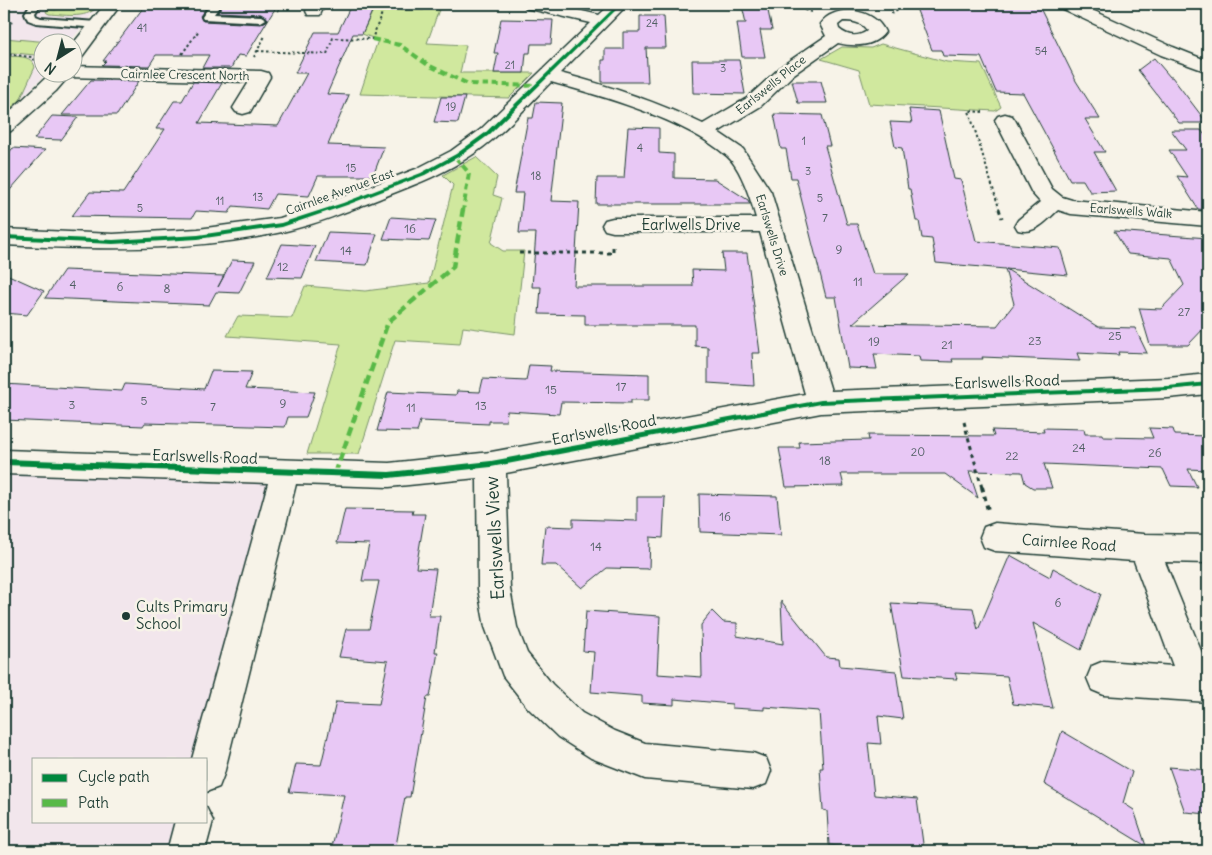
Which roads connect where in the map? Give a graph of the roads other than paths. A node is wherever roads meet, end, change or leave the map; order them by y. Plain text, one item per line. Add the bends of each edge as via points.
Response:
1 (113, 4) edge
2 (216, 4) edge
3 (532, 4) edge
4 (620, 4) edge
5 (1066, 4) edge
6 (34, 8) dead end
7 (261, 19) dead end
8 (603, 21) junction
9 (97, 25) junction
10 (837, 36) dead end
11 (82, 45) edge
12 (1208, 67) edge
13 (82, 72) edge
14 (548, 75) junction
15 (53, 82) edge
16 (243, 108) dead end
17 (1005, 120) road end
18 (4, 127) edge
19 (704, 132) junction
20 (1054, 202) junction
21 (1208, 219) edge
22 (614, 225) road end
23 (769, 225) junction
24 (1026, 226) road end
25 (4, 237) edge
26 (1208, 384) edge
27 (821, 402) junction
28 (4, 462) edge
29 (491, 464) junction
30 (285, 472) junction
31 (995, 537) road end
32 (1144, 548) junction
33 (1208, 550) edge
34 (1104, 678) dead end
35 (1202, 684) edge
36 (208, 766) edge
37 (753, 770) dead end
38 (194, 822) edge
39 (186, 851) edge

1 - 9 street
2 - 7 lane via 208,17
3 - 8 street
4 - 8 street, Cairnlee Avenue East
5 - 12 street
6 - 9 lane via 30,13 32,18 40,21
8 - 14 street, Cairnlee Avenue East
9 - 11 street
10 - 19 street, Earlswells Place via 788,70 754,102
13 - 16 street, Cairnlee Crescent North via 261,77
14 - 19 street, Earlswells Drive via 656,109
14 - 25 street, Cairnlee Avenue East via 487,134 458,155 423,174 282,225 198,237 113,242
15 - 18 street
17 - 20 street via 1043,193
19 - 23 street, Earlswells Drive via 736,153 760,192
20 - 21 street, Earlswells Walk via 1071,207
20 - 24 street
22 - 23 street, Earlwells Drive
23 - 27 street, Earlswells Drive
26 - 27 street, Earlswells Road
27 - 29 street, Earlswells Road
28 - 30 street, Earlswells Road
29 - 30 street, Earlswells Road via 389,475
29 - 37 street, Earlswells View via 494,589 501,627 516,664 540,696 570,725 604,745 644,761
30 - 36 street
31 - 32 street, Cairnlee Road
32 - 33 street, Cairnlee Road
32 - 35 street
34 - 35 street
38 - 39 street

